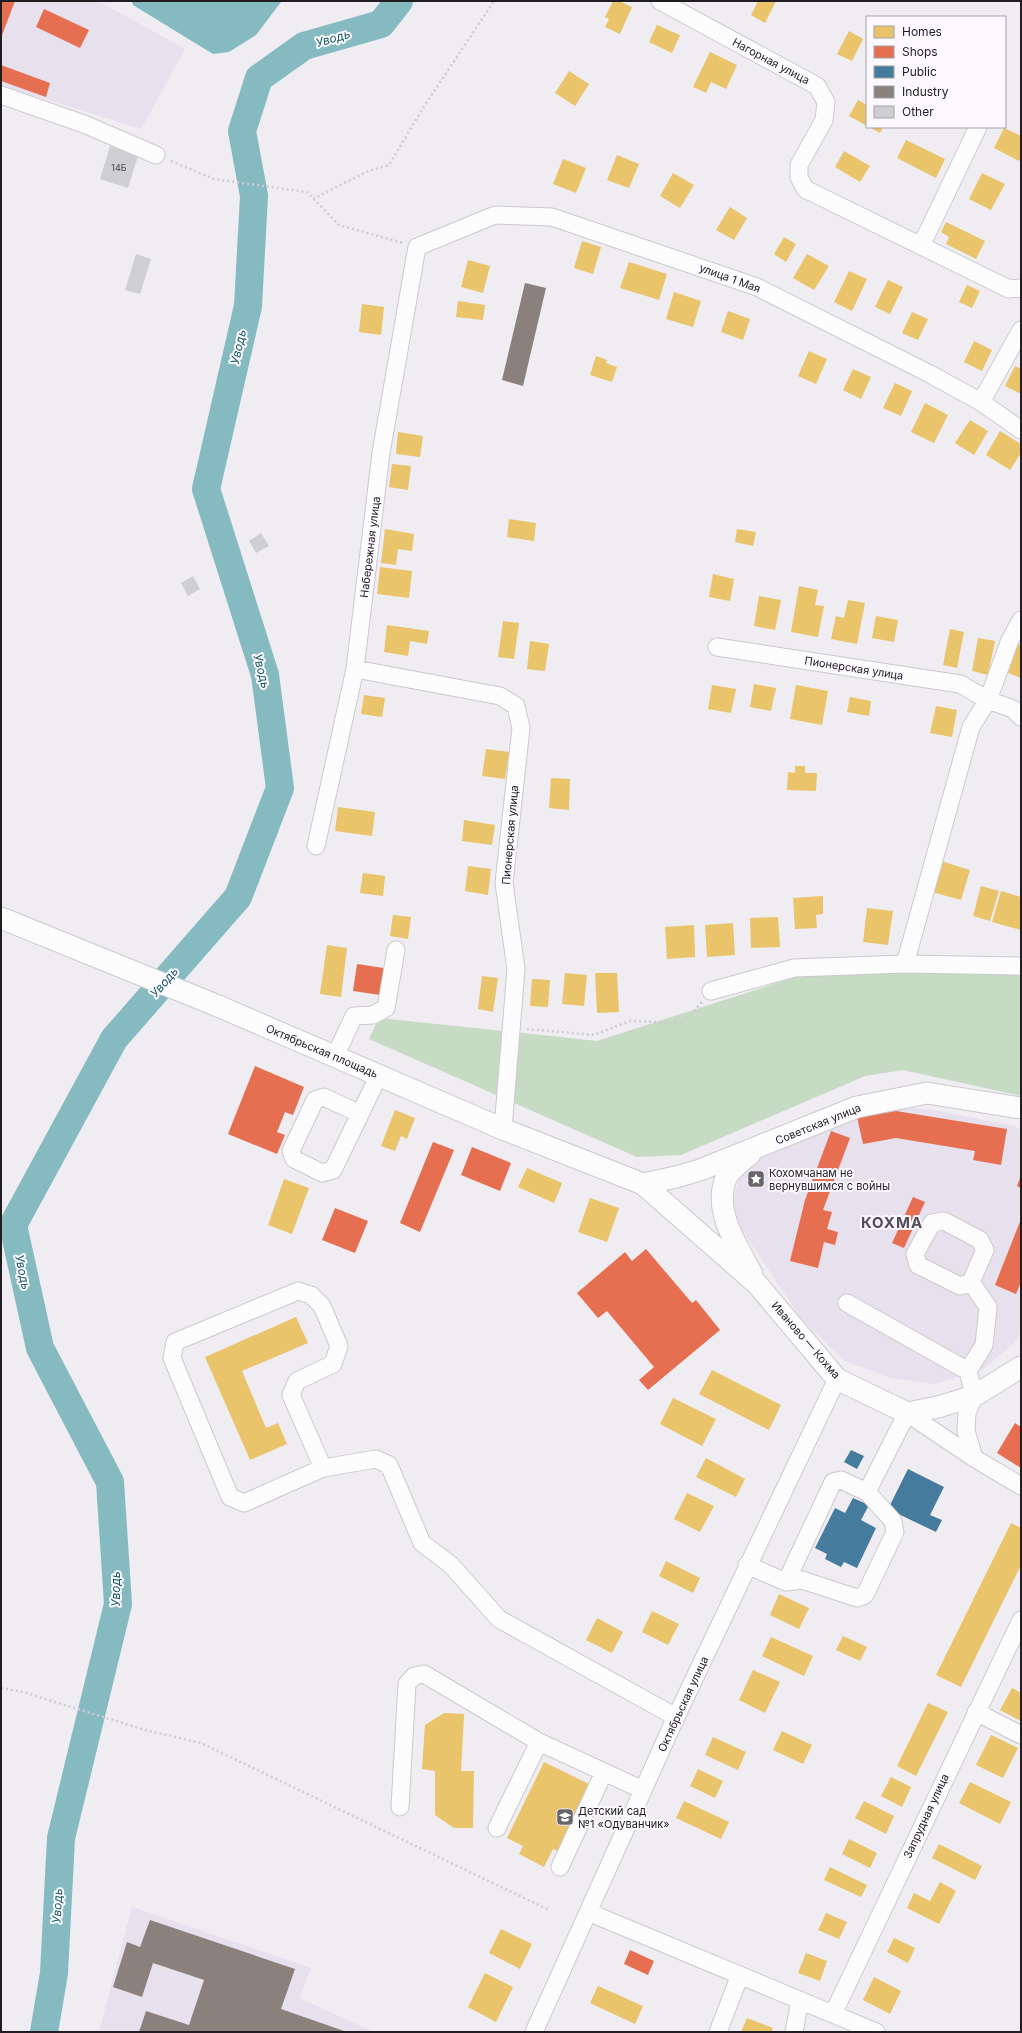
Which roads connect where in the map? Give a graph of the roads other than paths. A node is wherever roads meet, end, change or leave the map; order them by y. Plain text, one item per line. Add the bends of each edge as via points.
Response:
1 (660, 1) edge
2 (1, 95) edge
3 (978, 128) edge
4 (156, 154) road end
5 (921, 246) junction
6 (417, 247) joint
7 (1021, 288) edge
8 (1021, 330) edge
9 (981, 402) junction
10 (1021, 430) edge
11 (1021, 620) edge
12 (717, 647) dead end
13 (355, 669) junction
14 (988, 700) junction
15 (1021, 716) edge
16 (316, 846) dead end
17 (1, 918) edge
18 (396, 950) dead end
19 (905, 964) junction
20 (1021, 966) edge
21 (711, 991) road end
22 (334, 1056) junction
23 (379, 1075) junction
24 (1019, 1109) edge
25 (360, 1114) junction
26 (503, 1129) junction
27 (760, 1147) junction
28 (643, 1184) junction
29 (971, 1282) dead end
30 (757, 1284) junction
31 (847, 1303) dead end
32 (1021, 1367) edge
33 (968, 1371) junction
34 (837, 1379) junction
35 (974, 1396) junction
36 (907, 1413) junction
37 (974, 1458) junction
38 (323, 1468) junction
39 (1021, 1486) edge
40 (867, 1492) junction
41 (747, 1565) junction
42 (786, 1582) junction
43 (1021, 1620) edge
44 (976, 1712) junction
45 (676, 1717) junction
46 (1021, 1735) edge
47 (539, 1742) junction
48 (604, 1772) junction
49 (643, 1790) junction
50 (400, 1807) dead end
51 (497, 1828) dead end
52 (560, 1868) dead end
53 (588, 1912) junction
54 (740, 1975) junction
55 (800, 2000) junction
56 (833, 2014) junction
57 (534, 2032) edge
58 (718, 2032) edge
59 (794, 2032) edge
60 (876, 2032) edge

1 - 5 street, Нагорная улица via 817,86 826,102 824,120 799,165 799,177 806,189
2 - 4 street via 84,124
3 - 5 street
5 - 7 street, Нагорная улица via 1009,288
6 - 9 street, улица 1 Мая via 495,215 552,217 757,287
6 - 13 street, Набережная улица via 381,453
8 - 9 street
9 - 10 street, улица 1 Мая
11 - 14 street via 1010,640
12 - 14 street, Пионерская улица via 960,684
13 - 16 street, Набережная улица
13 - 26 street, Пионерская улица via 500,696 516,706 521,728 504,884 516,969
14 - 15 street, Пионерская улица via 1013,709
14 - 19 street via 971,727
17 - 22 main road, Октябрьская площадь
18 - 22 street via 386,1008 373,1015 354,1016
19 - 20 street
19 - 21 street via 794,968
22 - 23 main road, Октябрьская площадь
23 - 25 street
23 - 26 main road, Октябрьская площадь
24 - 27 main road, Советская улица via 927,1093 857,1107
25 - 25 street via 333,1170 322,1173 294,1159 291,1151 315,1100 324,1097
26 - 28 main road, Октябрьская площадь
27 - 28 main road, Советская улица via 676,1177
27 - 30 main road via 740,1162 725,1180 722,1198 725,1218
28 - 30 main road, Иваново — Кохма
29 - 33 street via 988,1307 984,1345
30 - 34 main road, Иваново — Кохма
31 - 33 street
32 - 35 main road
33 - 35 street
34 - 36 main road, Иваново — Кохма
34 - 41 street, Октябрьская улица via 817,1425
35 - 36 main road
35 - 37 street via 967,1413 966,1430
36 - 37 street
36 - 40 street
37 - 39 street
38 - 38 street via 291,1395 296,1381 333,1364 339,1346 322,1306 311,1295 298,1291 175,1342 172,1358 230,1497 244,1503
38 - 45 street via 376,1459 390,1465 422,1542 451,1565 499,1619
40 - 42 street via 841,1480 833,1482
40 - 42 street via 893,1521 895,1532 865,1595 857,1598 802,1580
41 - 42 street
41 - 45 street, Октябрьская улица
43 - 44 street, Запрудная улица
44 - 46 street
44 - 56 street, Запрудная улица
45 - 49 street, Октябрьская улица
47 - 48 street
47 - 50 street via 424,1674 414,1676 406,1684
47 - 51 street
48 - 49 street
48 - 52 street
49 - 53 street, Октябрьская улица
53 - 54 street
53 - 57 street, Октябрьская улица
54 - 55 street
54 - 58 street
55 - 56 street
55 - 59 street
56 - 60 street

